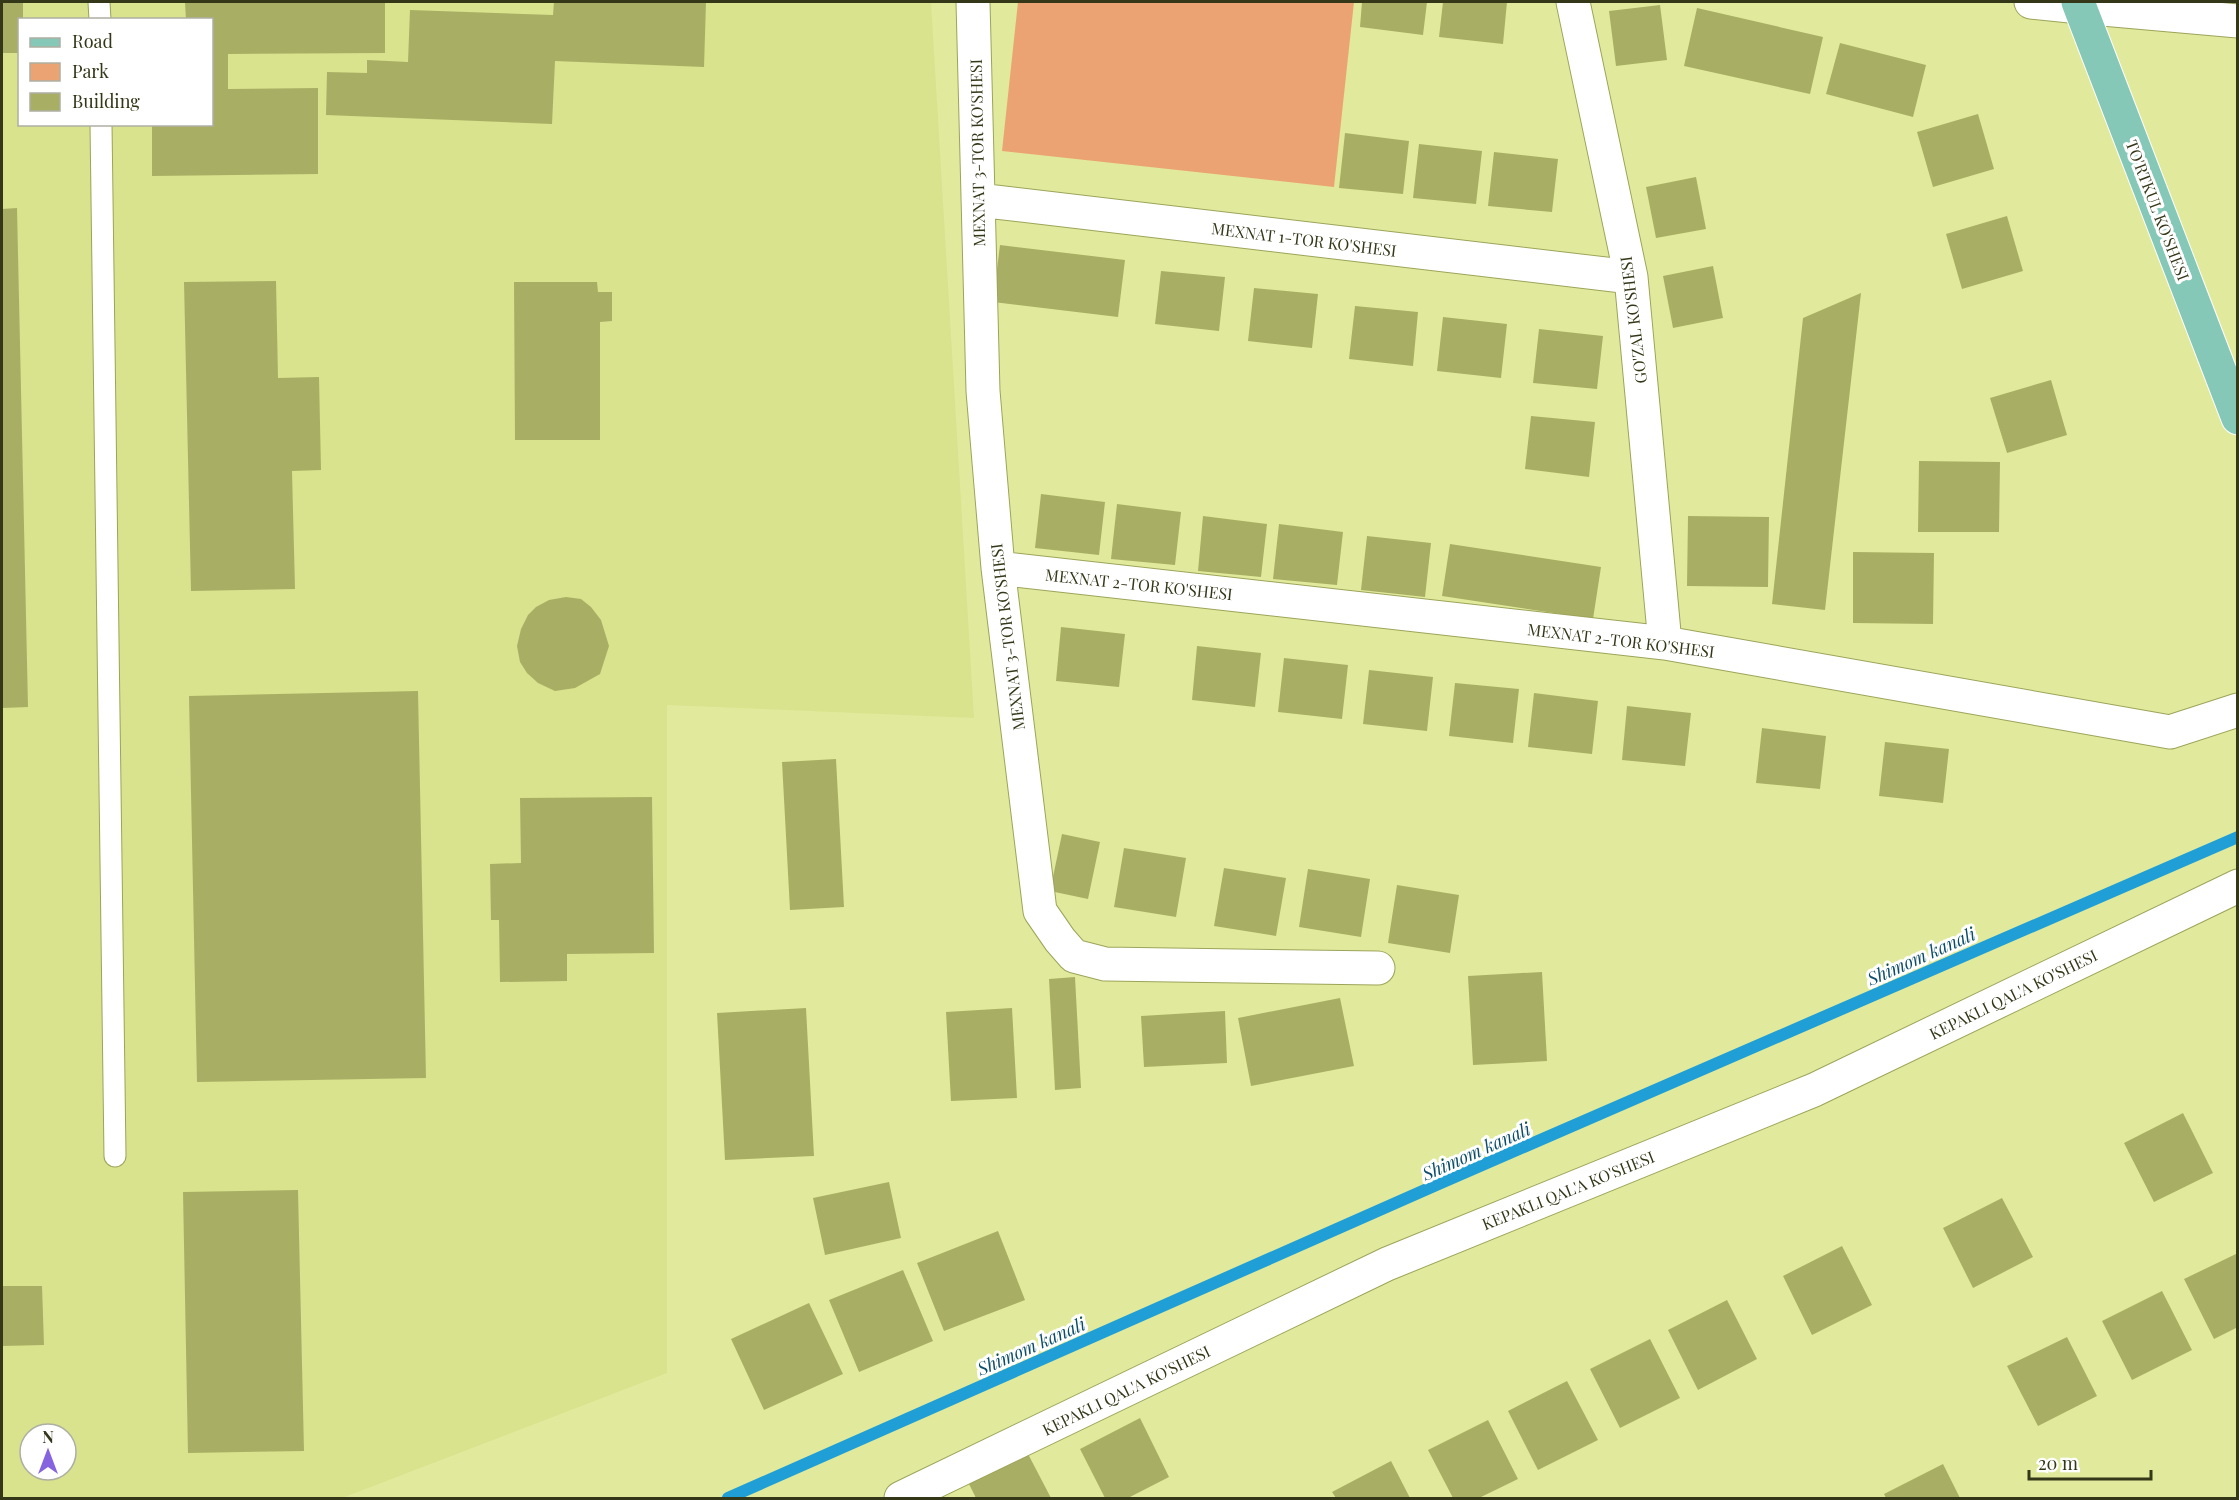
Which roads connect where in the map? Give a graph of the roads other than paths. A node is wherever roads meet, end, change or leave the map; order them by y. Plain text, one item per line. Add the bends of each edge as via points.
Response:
1 (99, 2) edge
2 (973, 2) edge
3 (1573, 2) edge
4 (2031, 2) edge
5 (2079, 4) edge
6 (100, 18) edge
7 (2238, 21) edge
8 (101, 126) edge
9 (978, 200) junction
10 (1631, 278) junction
11 (2238, 418) edge
12 (998, 568) junction
13 (1665, 643) junction
14 (2238, 710) edge
15 (2238, 886) edge
16 (1378, 968) dead end
17 (115, 1156) dead end
18 (902, 1498) edge

1 - 6 lane
2 - 9 street, MEXNAT 3-TOR KO'SHESI
3 - 10 street, GO'ZAL KO'SHESI
4 - 5 street
5 - 7 street
5 - 11 main road, TO'RTKUL KO'SHESI
8 - 17 lane
9 - 10 street, MEXNAT 1-TOR KO'SHESI
9 - 12 street, MEXNAT 3-TOR KO'SHESI via 983,391
10 - 13 street, GO'ZAL KO'SHESI
12 - 13 street, MEXNAT 2-TOR KO'SHESI
12 - 16 street, MEXNAT 3-TOR KO'SHESI via 1041,911 1074,956 1105,964
13 - 14 street, MEXNAT 2-TOR KO'SHESI via 2170,732
15 - 18 street, KEPAKLI QAL'A KO'SHESI via 1814,1090 1388,1264

